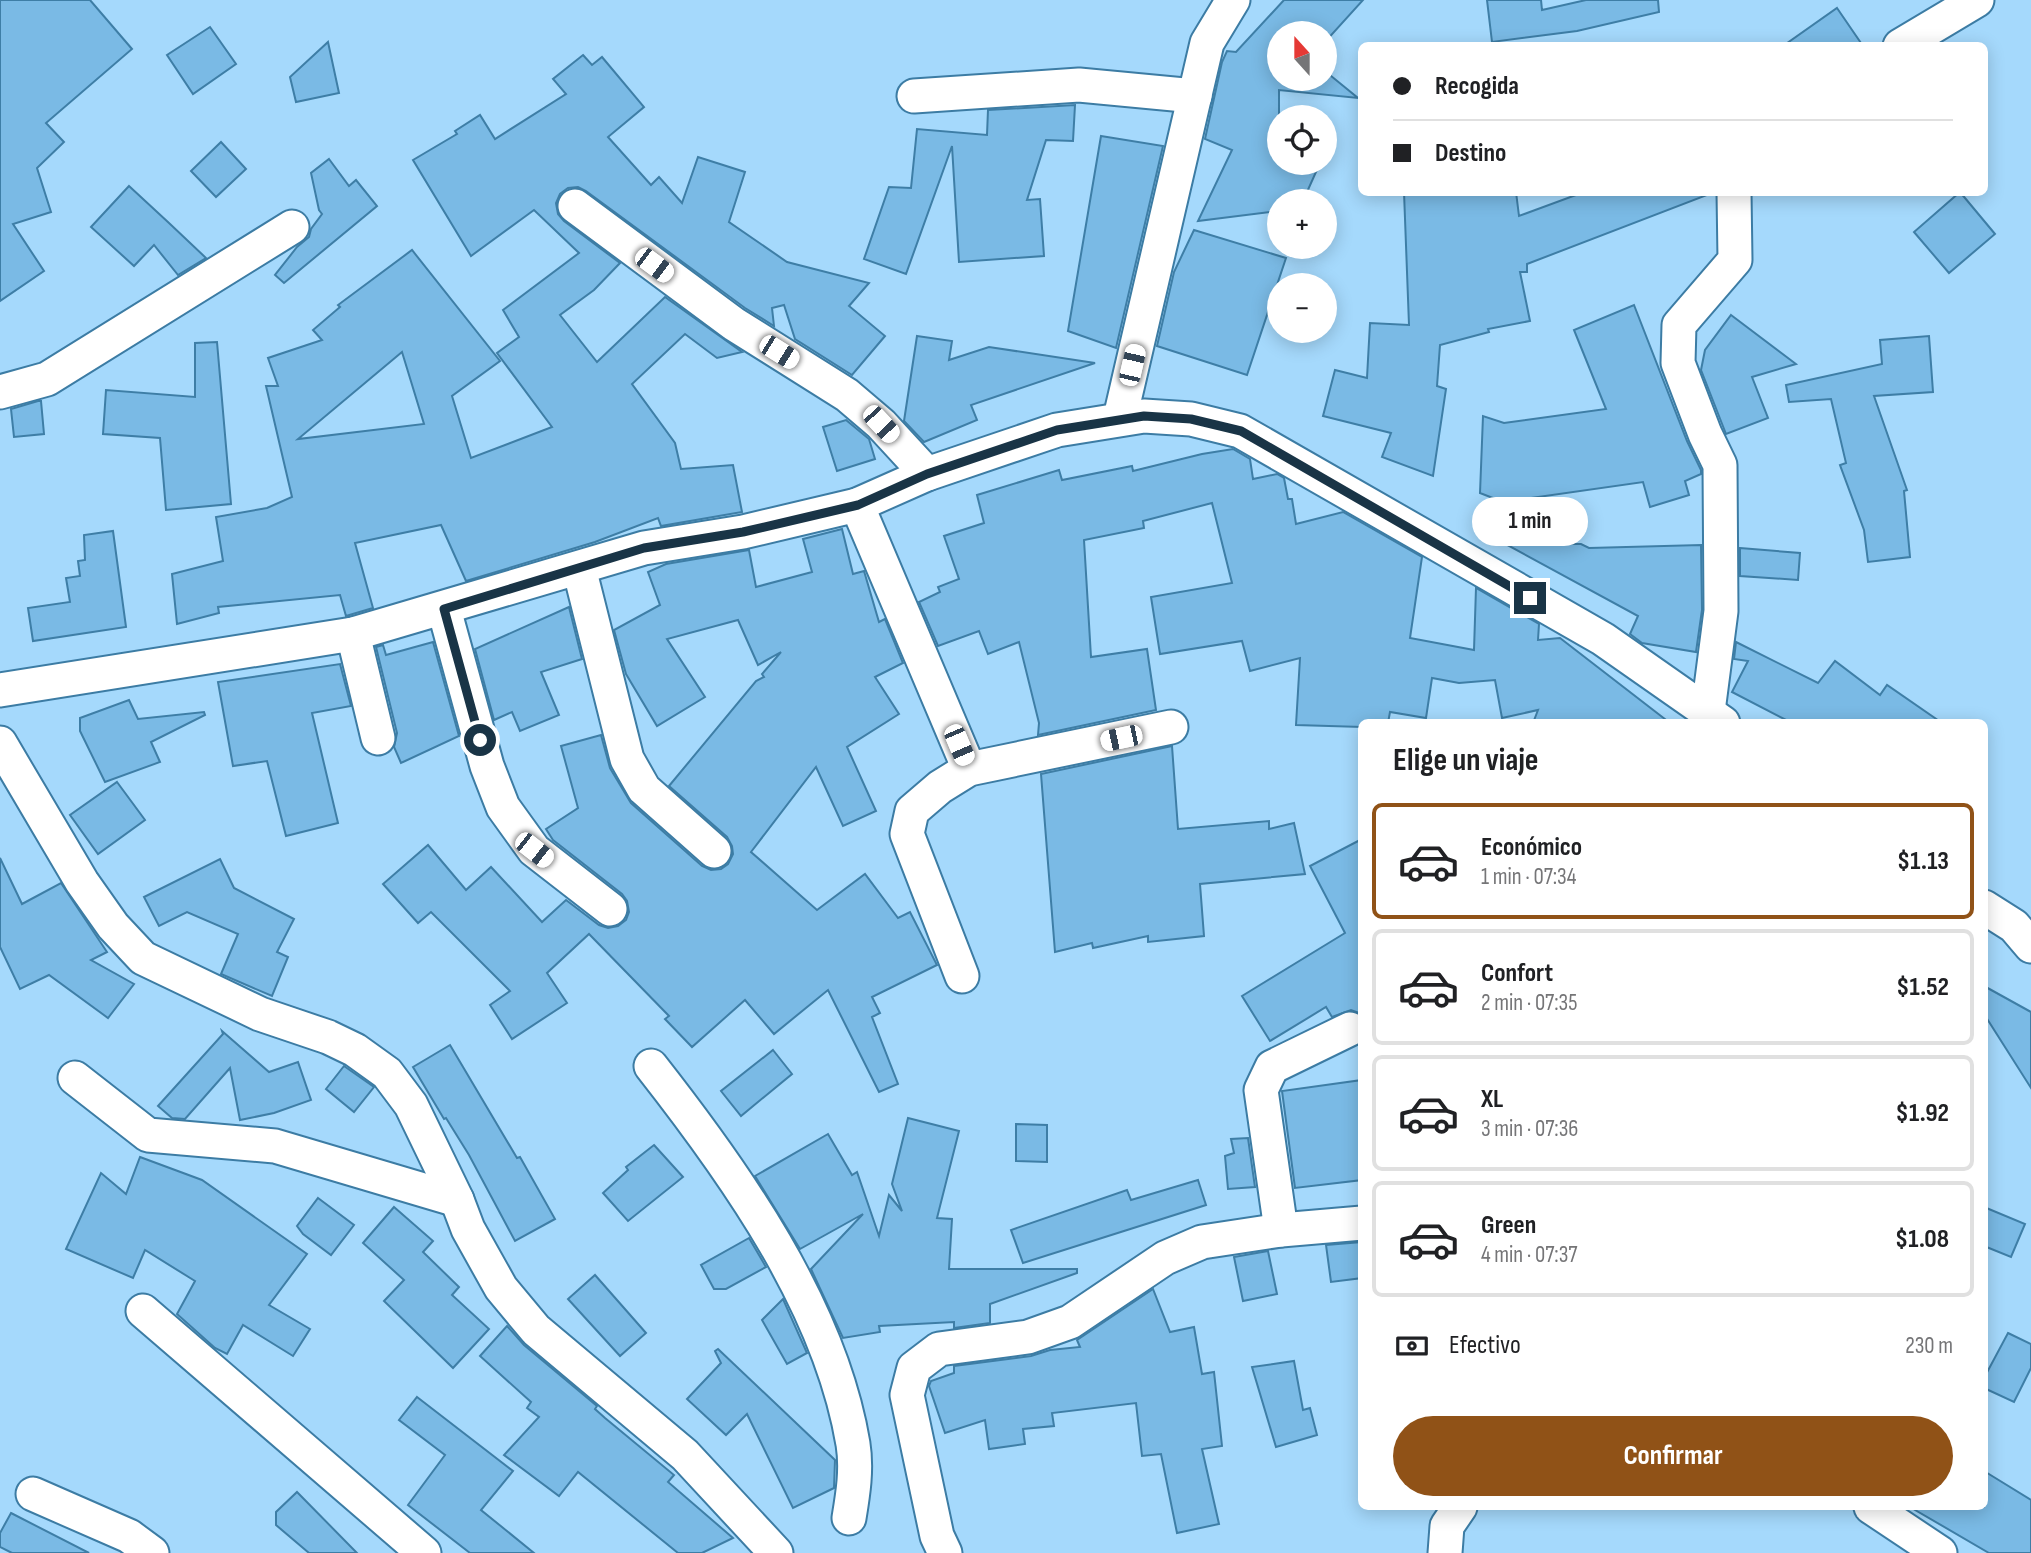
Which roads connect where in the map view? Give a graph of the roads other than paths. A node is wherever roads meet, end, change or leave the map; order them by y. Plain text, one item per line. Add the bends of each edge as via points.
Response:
1 (1233, 0) edge
2 (1977, 0) edge
3 (1919, 25) edge
4 (914, 96) dead end
5 (1195, 96) junction
6 (1734, 196) edge
7 (575, 206) dead end
8 (292, 227) dead end
9 (0, 392) edge
10 (1120, 418) junction
11 (927, 474) junction
12 (858, 505) junction
13 (579, 568) junction
14 (444, 609) junction
15 (353, 635) junction
16 (0, 690) edge
17 (1715, 717) edge
18 (1171, 727) dead end
19 (378, 738) dead end
20 (0, 743) edge
21 (969, 769) junction
22 (714, 851) dead end
23 (610, 909) dead end
24 (1988, 910) edge
25 (2031, 946) edge
26 (962, 976) dead end
27 (1350, 1029) dead end
28 (651, 1066) dead end
29 (75, 1078) dead end
30 (457, 1200) junction
31 (1358, 1223) edge
32 (1281, 1230) junction
33 (143, 1311) dead end
34 (33, 1494) dead end
35 (1458, 1510) edge
36 (1876, 1510) edge
37 (849, 1518) dead end
38 (152, 1553) edge
39 (424, 1553) edge
40 (776, 1553) edge
41 (946, 1553) edge
42 (1445, 1553) edge
43 (1940, 1553) edge

1 - 5 street via 1207,43
2 - 3 street
4 - 5 street via 1079,85
5 - 10 street
6 - 17 street via 1735,260 1679,325 1678,363 1720,465 1721,611
7 - 11 street via 734,324 848,395
8 - 9 street via 47,379
10 - 11 street via 1057,430
10 - 17 street via 1191,419 1241,431 1603,639
11 - 12 street
12 - 13 street via 743,532 644,548
12 - 21 street
13 - 14 street
13 - 22 street via 627,759 644,789
14 - 15 street
14 - 23 street via 487,766 503,807 534,850
15 - 16 street
15 - 19 street
18 - 21 street
20 - 30 street via 82,881 113,926 143,958 260,1014 328,1037 387,1073 411,1105
21 - 26 street via 912,811 907,834
24 - 25 street via 2014,926
27 - 32 street via 1272,1068 1261,1090
28 - 37 street via 705,1134 769,1233 812,1315 841,1392 854,1446 855,1483
29 - 30 street via 148,1135 275,1146
30 - 40 street via 501,1288 536,1330 685,1455
31 - 32 street
32 - 41 street via 1202,1242 1165,1258 1070,1322 1028,1337 939,1349 914,1368 907,1395 937,1536
33 - 39 street
34 - 38 street via 129,1536
35 - 42 street via 1447,1525
36 - 43 street

